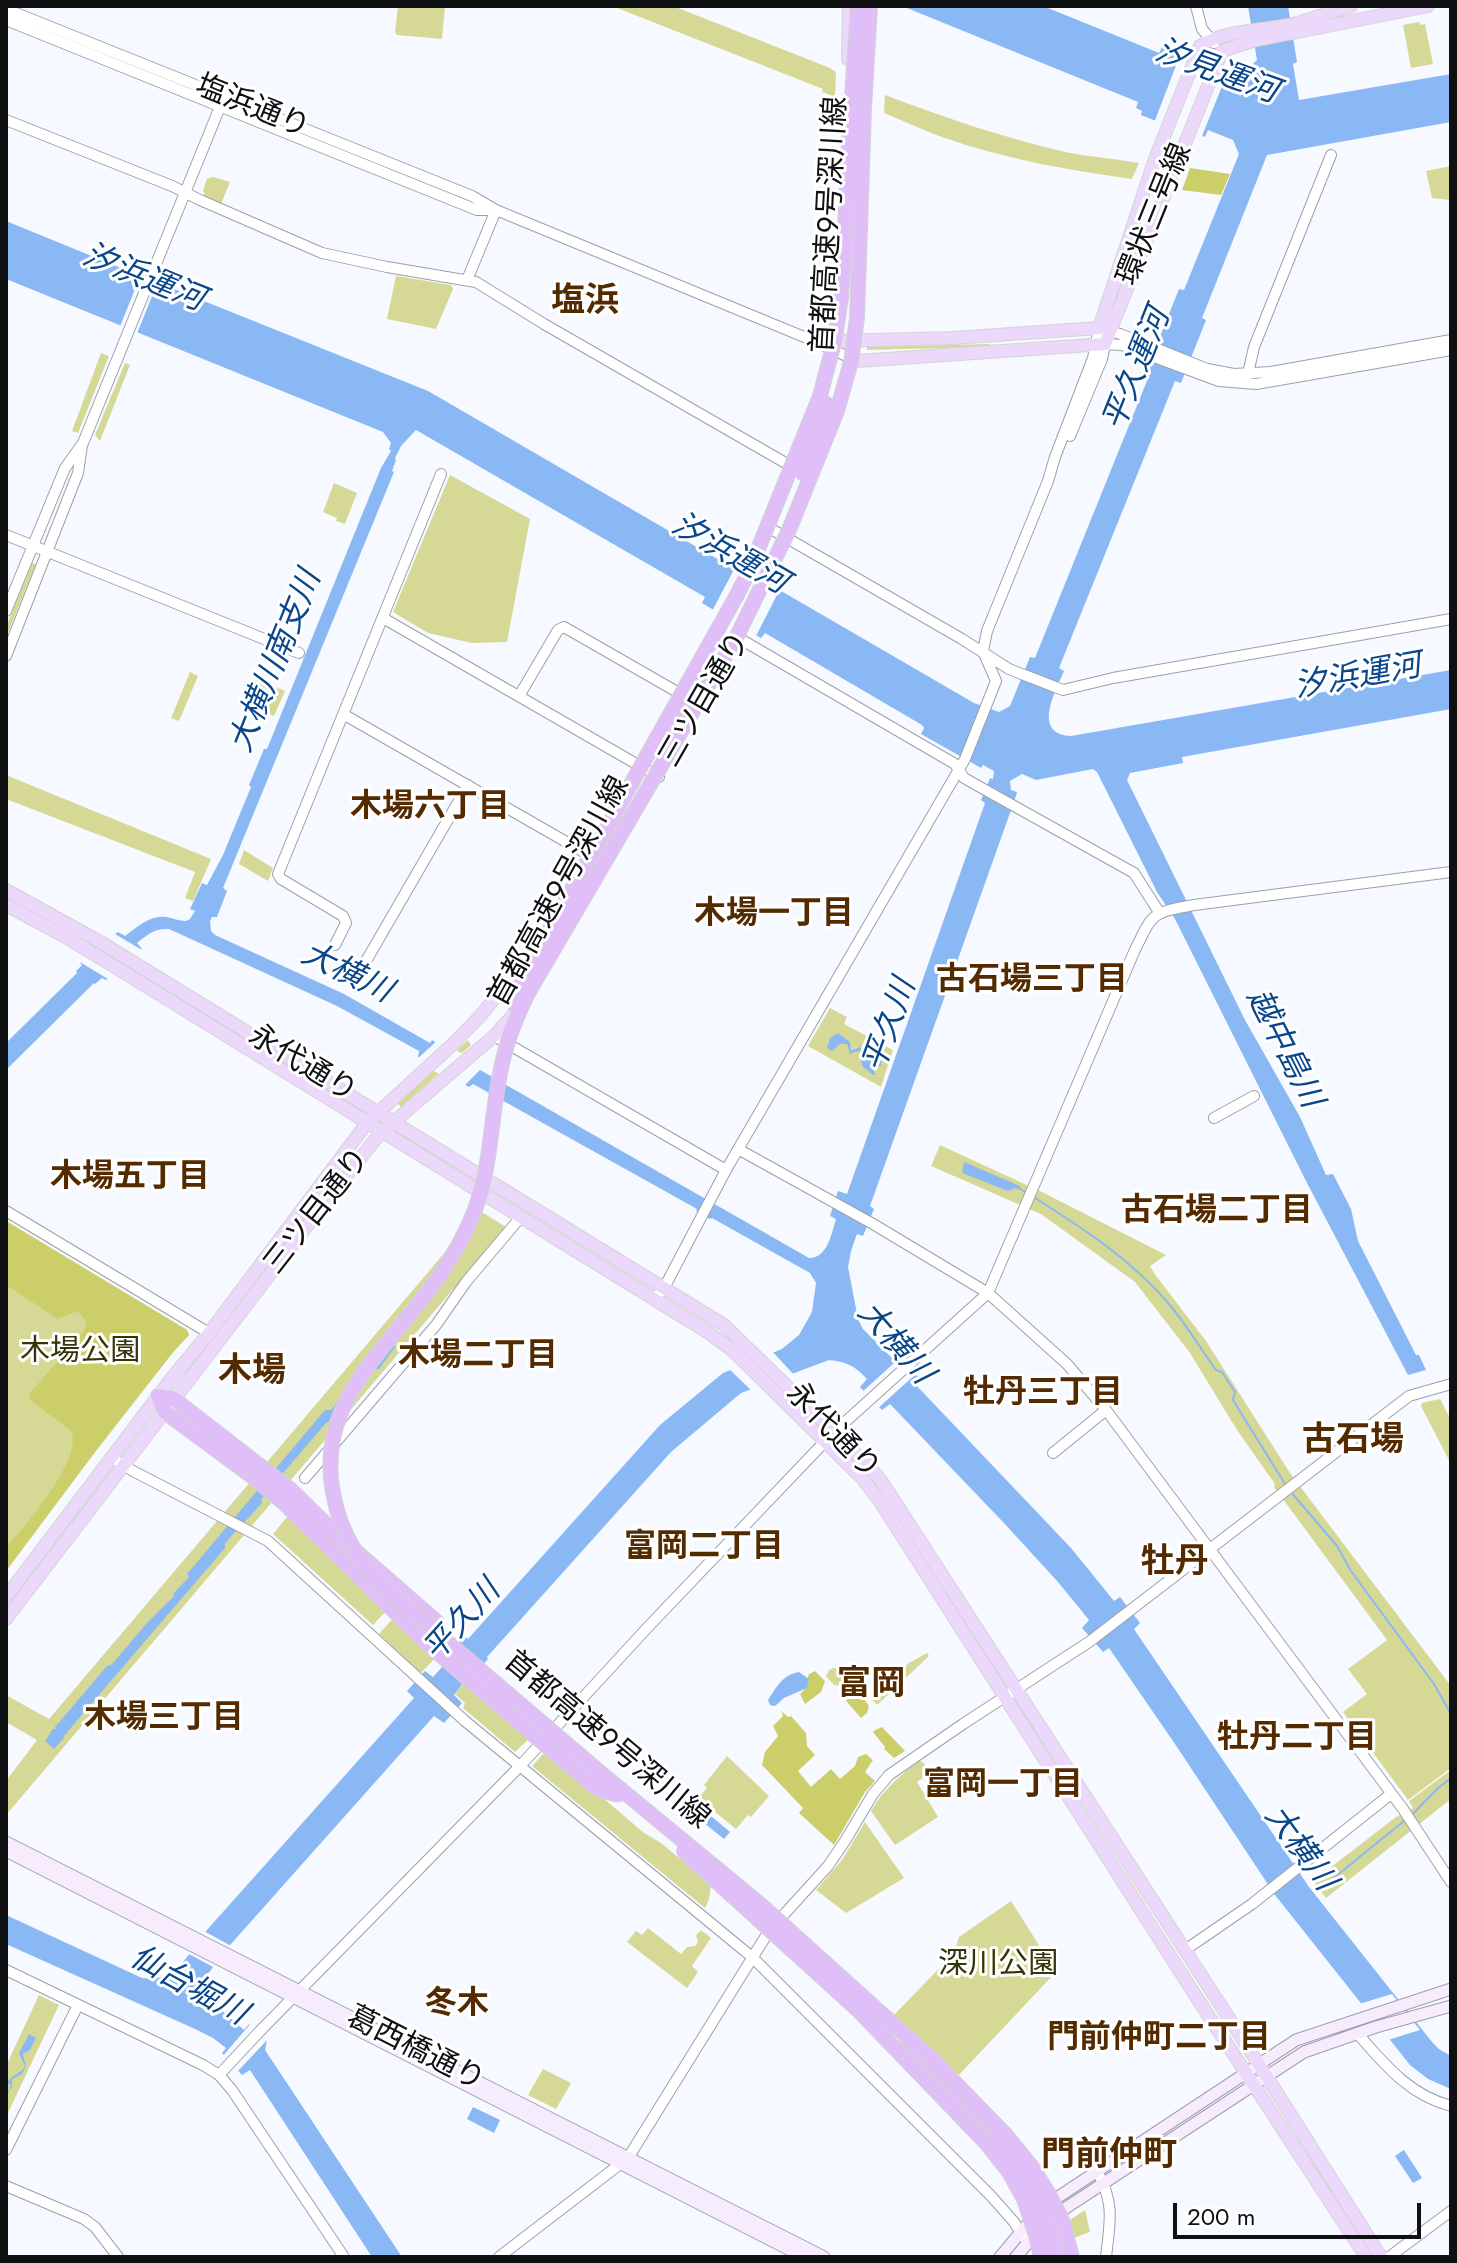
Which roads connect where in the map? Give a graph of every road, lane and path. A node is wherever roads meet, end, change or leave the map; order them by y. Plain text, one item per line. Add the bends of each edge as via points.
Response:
1 (849, 6) edge
2 (1196, 6) edge
3 (1351, 6) edge
4 (1428, 6) edge
5 (867, 8) edge
6 (6, 9) edge
7 (6, 20) edge
8 (1296, 28) junction
9 (1251, 37) junction
10 (1211, 40) junction
11 (1222, 51) junction
12 (222, 102) junction
13 (850, 109) junction
14 (6, 120) edge
15 (1331, 155) dead end
16 (186, 193) junction
17 (1139, 203) junction
18 (496, 210) junction
19 (1159, 210) junction
20 (1133, 221) junction
21 (1152, 228) junction
22 (467, 280) junction
23 (1104, 329) junction
24 (1451, 340) edge
25 (860, 341) junction
26 (832, 345) junction
27 (1100, 345) junction
28 (1150, 350) junction
29 (1451, 350) edge
30 (857, 361) junction
31 (1247, 379) junction
32 (83, 443) junction
33 (791, 466) junction
34 (441, 474) dead end
35 (816, 478) junction
36 (766, 526) junction
37 (6, 535) edge
38 (790, 539) junction
39 (33, 546) junction
40 (47, 552) junction
41 (6, 611) edge
42 (383, 618) junction
43 (1451, 619) edge
44 (742, 640) junction
45 (983, 651) junction
46 (299, 653) dead end
47 (6, 656) edge
48 (686, 694) junction
49 (519, 696) junction
50 (343, 714) junction
51 (637, 765) junction
52 (959, 770) junction
53 (661, 778) junction
54 (468, 785) junction
55 (586, 854) junction
56 (608, 866) junction
57 (1451, 872) edge
58 (6, 890) edge
59 (6, 905) edge
60 (1163, 911) junction
61 (335, 945) dead end
62 (366, 961) dead end
63 (494, 1036) junction
64 (1254, 1096) dead end
65 (378, 1112) junction
66 (1214, 1118) dead end
67 (394, 1122) junction
68 (367, 1123) junction
69 (382, 1132) junction
70 (738, 1149) junction
71 (726, 1170) junction
72 (6, 1211) edge
73 (520, 1218) junction
74 (664, 1288) junction
75 (988, 1293) junction
76 (654, 1300) junction
77 (209, 1333) junction
78 (1451, 1384) edge
79 (158, 1396) junction
80 (174, 1399) junction
81 (1106, 1410) junction
82 (165, 1412) junction
83 (830, 1436) junction
84 (1053, 1453) dead end
85 (112, 1458) junction
86 (124, 1466) junction
87 (257, 1472) junction
88 (305, 1478) dead end
89 (1210, 1549) junction
90 (6, 1597) edge
91 (6, 1619) edge
92 (1010, 1693) junction
93 (520, 1766) junction
94 (1391, 1794) junction
95 (619, 1795) junction
96 (6, 1842) edge
97 (6, 1851) edge
98 (732, 1880) junction
99 (1451, 1882) edge
100 (192, 1940) junction
101 (1185, 1950) junction
102 (752, 1957) junction
103 (6, 1970) edge
104 (1451, 1989) edge
105 (296, 1994) junction
106 (78, 2005) junction
107 (1451, 2006) edge
108 (1357, 2033) junction
109 (891, 2046) junction
110 (1258, 2063) junction
111 (1246, 2071) junction
112 (219, 2075) junction
113 (1267, 2076) junction
114 (1254, 2084) junction
115 (1451, 2106) edge
116 (6, 2150) edge
117 (625, 2161) junction
118 (1097, 2171) junction
119 (1104, 2183) junction
120 (6, 2186) edge
121 (1451, 2211) edge
122 (1021, 2231) junction
123 (1026, 2244) junction
124 (118, 2257) edge
125 (344, 2257) edge
126 (499, 2257) edge
127 (804, 2257) edge
128 (824, 2257) edge
129 (1000, 2257) edge
130 (1016, 2257) edge
131 (1041, 2257) edge
132 (1056, 2257) edge
133 (1072, 2257) edge
134 (1106, 2257) edge
135 (1366, 2257) edge
136 (1381, 2257) edge
137 (1389, 2257) edge

1 - 26 main road, 三ツ目通り via 843,252
2 - 10 street
3 - 8 main road
4 - 8 main road
5 - 13 highway, 首都高速9号深川線, bridge
5 - 25 main road, 三ツ目通り
5 - 98 highway, 首都高速9号深川線, bridge via 857,318 837,411 789,530 737,636 527,995 505,1052 485,1174 466,1231 434,1283 353,1387 331,1454 331,1484 340,1520 375,1579
6 - 12 street, 塩浜通り
7 - 12 street, 塩浜通り
8 - 9 main road
9 - 10 main road
9 - 11 main road
10 - 11 street
10 - 17 main road, 環状三号線 via 1200,46
11 - 19 main road, 環状三号線
12 - 16 street
12 - 18 street, 塩浜通り via 477,210
13 - 48 highway, bridge via 851,261 833,382 781,526 736,618
13 - 95 highway, 首都高速9号深川線, bridge via 841,298 828,369 808,429 732,605 528,968 500,1064 484,1173 465,1231 442,1272 351,1389 331,1448 331,1485 339,1520 371,1578
14 - 16 street
15 - 31 street via 1254,347
16 - 22 street via 322,253
16 - 32 street
17 - 19 main road
17 - 20 main road, 環状三号線
18 - 22 street
18 - 26 street, 塩浜通り
19 - 21 main road, 環状三号線
20 - 21 main road via 1148,221
20 - 23 main road, 環状三号線
21 - 23 main road, 環状三号線
22 - 33 street
23 - 25 main road
23 - 27 main road, 環状三号線
23 - 28 street
24 - 31 street
25 - 26 main road
25 - 30 main road, 三ツ目通り
26 - 30 street, 塩浜通り
26 - 33 main road, 三ツ目通り
27 - 28 street
27 - 30 main road
27 - 45 street via 1102,359
28 - 31 street via 1219,381
29 - 31 street via 1273,382
30 - 35 main road, 三ツ目通り
32 - 39 street via 65,468
32 - 40 street via 78,473
33 - 35 street
33 - 36 main road, 三ツ目通り
34 - 42 street
35 - 38 main road, 三ツ目通り
36 - 38 street
36 - 48 main road, 三ツ目通り, bridge
37 - 39 street
38 - 44 main road, 三ツ目通り
38 - 45 street
39 - 40 street
39 - 41 street
40 - 46 street
40 - 47 street
42 - 49 street
42 - 50 street
43 - 45 street via 1063,690 1009,669
44 - 52 street
44 - 53 main road, 三ツ目通り
45 - 52 street via 996,681
48 - 49 street via 564,627
48 - 51 highway via 658,748
49 - 51 street
50 - 54 street
50 - 61 street via 278,876 346,919
51 - 53 street
51 - 55 main road, 三ツ目通り
52 - 60 street via 964,778 1134,873
52 - 70 street
53 - 56 main road, 三ツ目通り
54 - 55 street
54 - 62 street
55 - 56 street
55 - 65 main road, 三ツ目通り via 519,967 482,1014
56 - 63 main road, 三ツ目通り via 540,981
57 - 60 street
58 - 65 main road, 永代通り
59 - 68 main road, 永代通り
60 - 75 street via 1149,923 1134,952
63 - 67 main road, 三ツ目通り
63 - 71 street
64 - 66 street
65 - 67 main road, 永代通り
65 - 68 main road, 三ツ目通り
67 - 69 main road, 三ツ目通り
67 - 74 main road, 永代通り
68 - 69 main road, 永代通り
68 - 77 main road, 三ツ目通り
69 - 73 main road, 永代通り
69 - 80 main road, 三ツ目通り
70 - 71 street
70 - 75 street
71 - 74 street
72 - 77 street
73 - 76 main road, 永代通り
73 - 88 street
74 - 76 street
74 - 83 main road, 永代通り via 724,1325
75 - 81 street via 1067,1364
75 - 83 street
76 - 83 main road, 永代通り via 720,1340 765,1385
77 - 79 main road, 三ツ目通り
78 - 89 street via 1409,1396
79 - 80 highway
79 - 82 highway
79 - 85 main road, 三ツ目通り
80 - 82 main road, 三ツ目通り
80 - 87 highway
81 - 84 street
81 - 89 street
82 - 86 main road, 三ツ目通り
82 - 87 highway
83 - 92 main road, 永代通り via 882,1482
83 - 93 street
85 - 86 street
85 - 90 main road, 三ツ目通り
86 - 91 main road, 三ツ目通り
86 - 93 street via 268,1541
87 - 95 highway, bridge via 431,1647 591,1784
87 - 98 highway, bridge via 290,1489
89 - 92 street via 1089,1642
89 - 94 street
92 - 101 main road, 永代通り
92 - 102 street via 901,1765 880,1785 836,1855
92 - 111 main road, 永代通り
93 - 102 street
93 - 105 street
94 - 99 street
94 - 101 street
95 - 109 highway, 首都高速9号深川線, bridge via 818,1973
96 - 100 main road, 葛西橋通り
97 - 100 main road, 葛西橋通り
98 - 133 highway, 首都高速9号深川線, bridge via 933,2060 1006,2135 1050,2196
100 - 105 main road, 葛西橋通り
101 - 110 main road, 永代通り
102 - 117 street
102 - 122 street
103 - 106 street
104 - 110 main road via 1311,2034
105 - 112 street
105 - 117 main road, 葛西橋通り
106 - 112 street
106 - 116 street
107 - 108 main road
108 - 113 main road via 1304,2052
108 - 115 street via 1400,2081
109 - 131 highway, 首都高速9号深川線, bridge via 1009,2172 1031,2217
109 - 132 highway, bridge via 930,2072 1016,2163 1035,2195
110 - 111 main road
110 - 113 main road, 永代通り
111 - 114 main road, 永代通り
111 - 118 main road
112 - 125 street
113 - 114 main road
113 - 136 main road, 永代通り
114 - 119 main road
114 - 135 main road, 永代通り
117 - 126 street
117 - 127 main road, 葛西橋通り
117 - 128 main road, 葛西橋通り
118 - 119 street
118 - 122 main road via 1044,2206
119 - 123 main road via 1058,2212
119 - 134 street via 1111,2207
120 - 124 street via 84,2219
121 - 137 street
122 - 123 street
122 - 129 main road
123 - 130 main road

